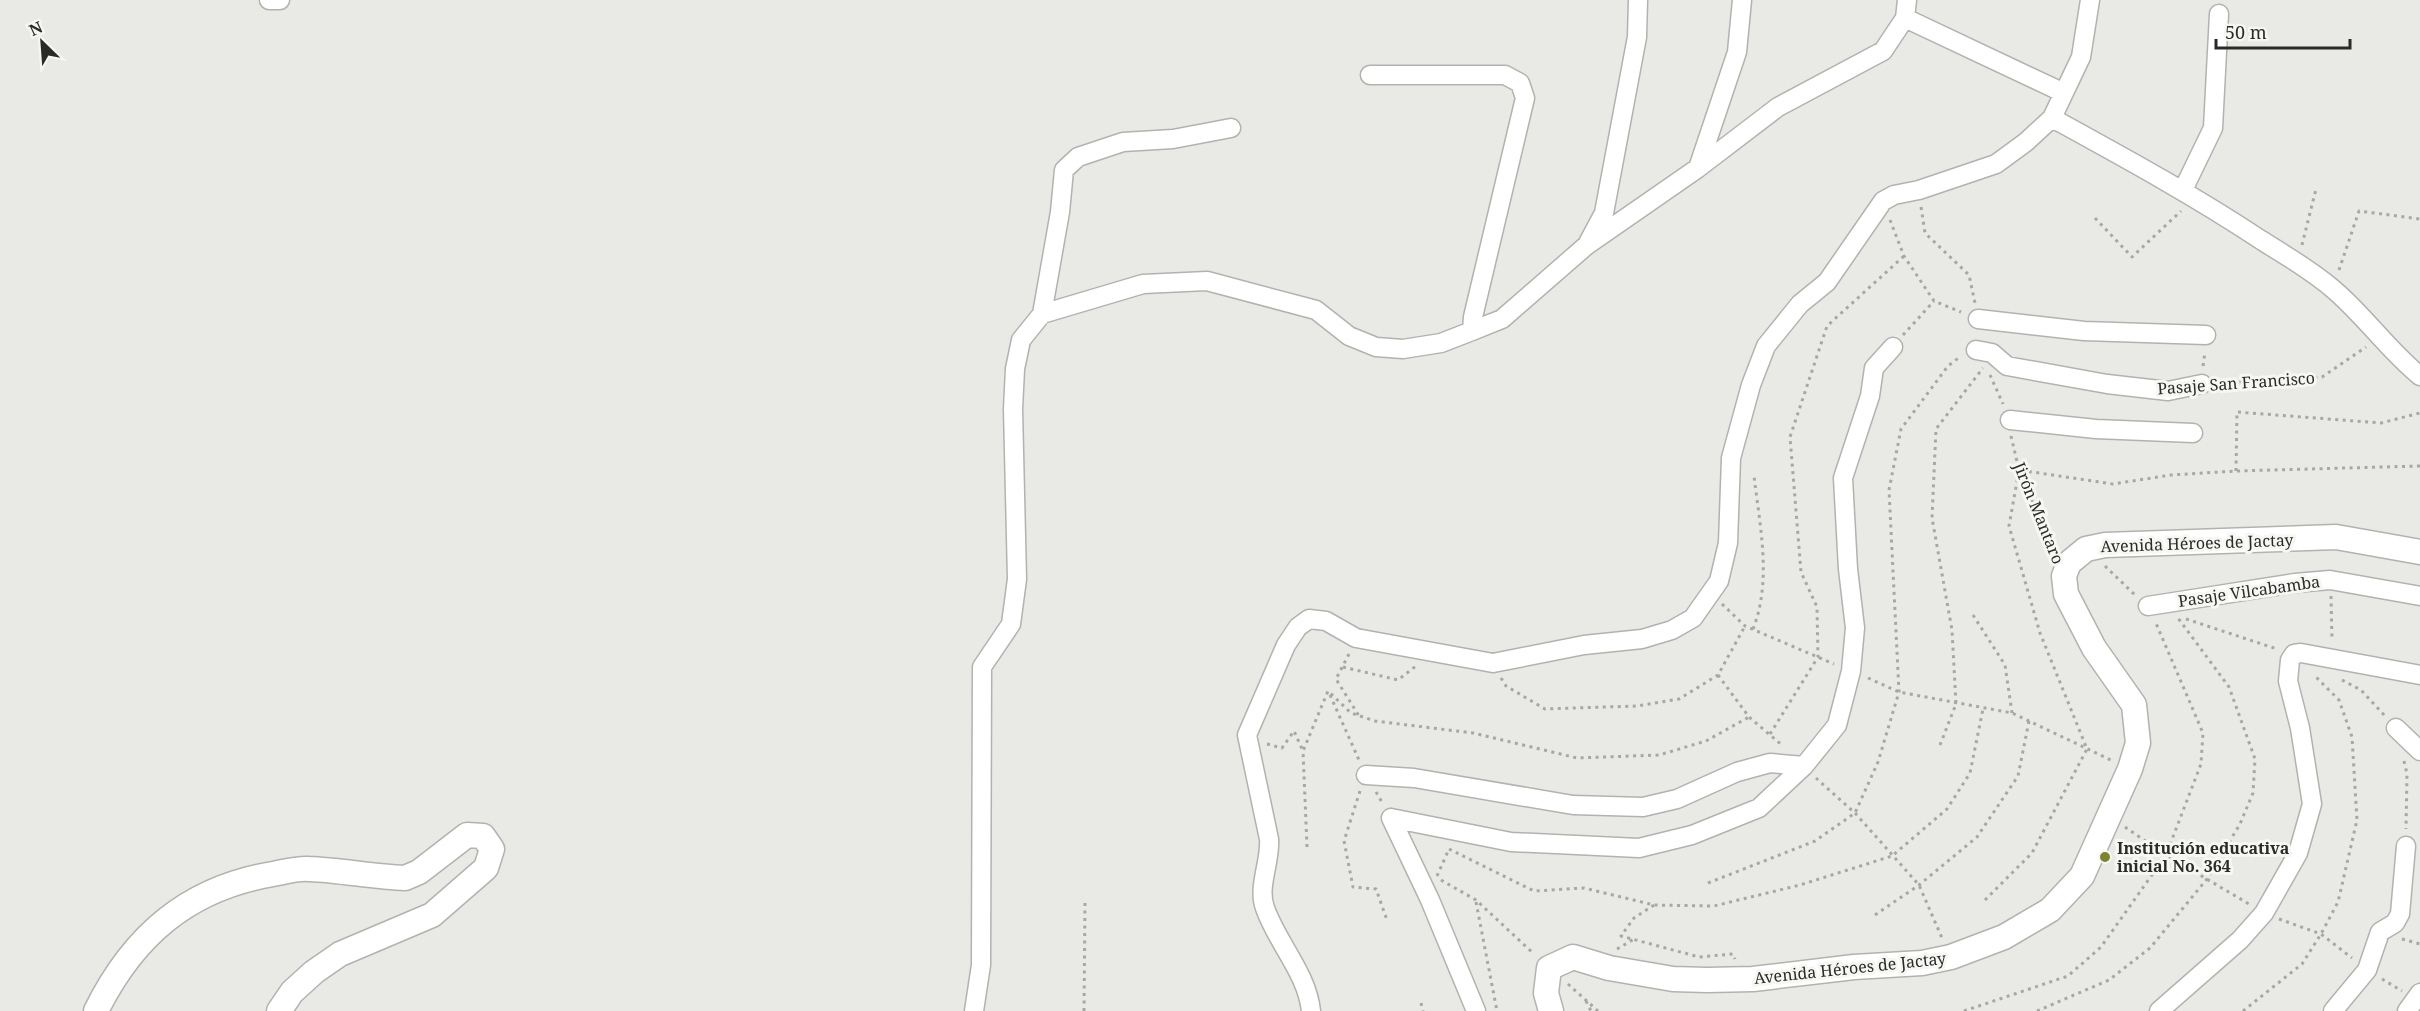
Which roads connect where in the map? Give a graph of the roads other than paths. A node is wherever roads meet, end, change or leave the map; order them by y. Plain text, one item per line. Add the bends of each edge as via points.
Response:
1 (269, 0) edge
2 (280, 0) edge
3 (1638, 0) edge
4 (1742, 0) edge
5 (2090, 0) edge
6 (1906, 9) edge
7 (2219, 14) dead end
8 (1370, 75) dead end
9 (2064, 93) junction
10 (2052, 118) junction
11 (1231, 128) dead end
12 (1698, 168) junction
13 (2190, 193) junction
14 (1587, 245) junction
15 (1042, 314) junction
16 (1978, 319) road end
17 (1472, 331) junction
18 (2206, 335) road end
19 (1893, 347) road end
20 (1981, 358) road end
21 (2420, 376) edge
22 (2202, 384) road end
23 (2010, 420) road end
24 (2193, 433) dead end
25 (2420, 552) edge
26 (2420, 596) edge
27 (2148, 606) road end
28 (2420, 675) edge
29 (2396, 728) road end
30 (2420, 751) edge
31 (1804, 766) junction
32 (1366, 775) road end
33 (2406, 846) road end
34 (2420, 993) edge
35 (96, 1011) edge
36 (279, 1011) edge
37 (974, 1011) edge
38 (1311, 1011) edge
39 (1476, 1011) edge
40 (1551, 1011) edge
41 (2159, 1011) edge
42 (2333, 1011) edge
43 (2407, 1011) edge

1 - 2 street
3 - 14 street via 1638,37 1604,213
4 - 12 street via 1737,52
5 - 9 street via 2081,57
6 - 9 street
6 - 12 street via 1883,51 1778,107
7 - 13 street via 2213,128
8 - 17 street via 1504,75 1520,83 1525,98
9 - 10 street
10 - 13 street
10 - 38 street via 1996,164 1883,201 1827,282 1800,304 1766,346 1731,458 1728,543 1719,581 1694,618 1642,639 1584,645 1493,663 1356,639 1326,621 1309,619 1298,627 1286,645 1248,738 1269,839 1262,896 1301,978
11 - 15 street via 1123,142 1078,157 1064,170
12 - 14 street
13 - 21 street via 2333,289
14 - 17 street via 1502,319
15 - 17 street via 1143,284 1207,281 1316,310 1349,336 1376,347 1402,349 1441,343
15 - 37 street via 1021,340 1015,369 1017,579 1011,624 982,668 981,964
16 - 18 street via 2084,331
19 - 31 street via 1874,368 1870,396 1843,478 1855,628 1851,671 1837,724
20 - 22 street, Pasaje San Francisco via 1992,353 2007,366 2107,384 2168,391
23 - 24 street
25 - 40 street, Avenida Héroes de Jactay via 2336,537 2105,545 2086,549 2069,563 2064,576 2066,594 2094,648 2134,705 2138,743 2093,854 2067,895 2031,923 1951,957 1922,963 1753,979 1672,979 1573,957 1549,968 1546,993
26 - 27 street, Pasaje Vilcabamba via 2330,580
28 - 41 street via 2294,654 2288,681 2312,804 2298,853 2264,913
29 - 30 street
31 - 32 street via 1770,763 1737,772 1677,799 1643,807 1573,805 1414,778
31 - 39 street via 1759,808 1692,835 1639,848 1511,842 1391,818
33 - 42 street via 2400,914 2395,923 2380,932 2367,970
34 - 43 street
35 - 36 street via 114,976 152,930 199,897 245,879 307,869 405,878 419,872 467,835 483,836 492,849 486,868 432,915 340,954 292,992

